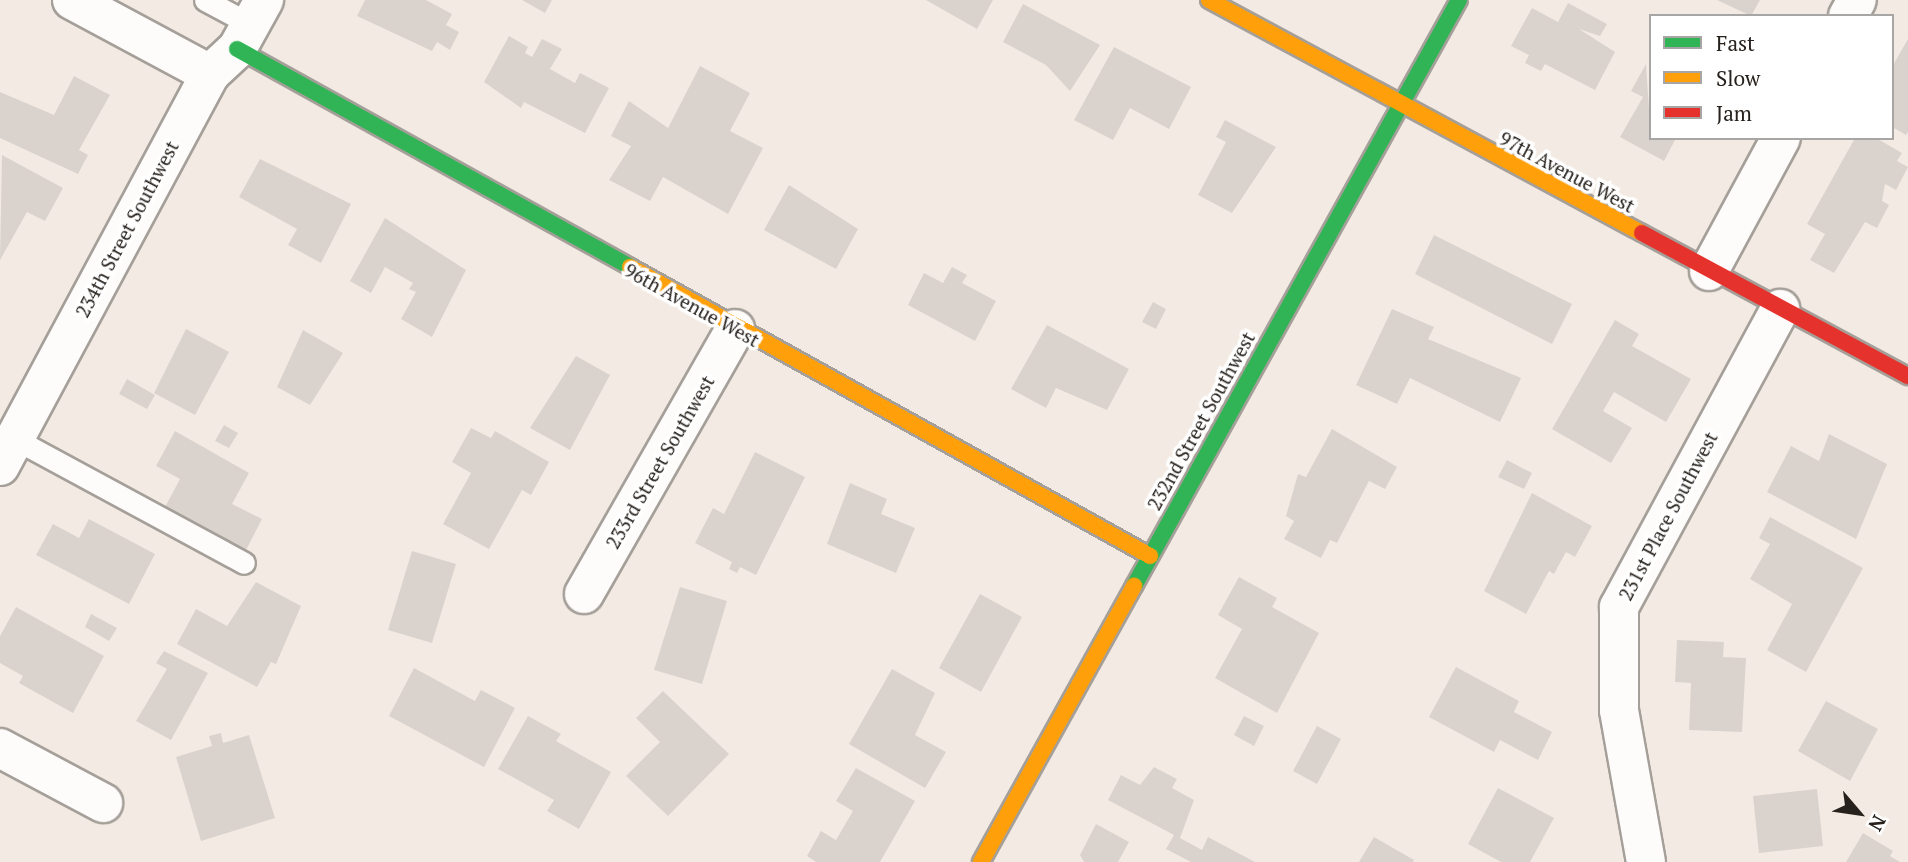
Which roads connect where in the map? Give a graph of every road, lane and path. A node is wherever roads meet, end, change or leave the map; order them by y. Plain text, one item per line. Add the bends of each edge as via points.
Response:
1 (72, 0) edge
2 (205, 0) edge
3 (1209, 0) edge
4 (1459, 0) edge
5 (240, 37) edge
6 (1400, 105) junction
7 (1780, 140) edge
8 (1709, 271) junction
9 (1780, 309) junction
10 (735, 329) junction
11 (1908, 376) edge
12 (7, 452) edge
13 (1150, 555) junction
14 (244, 563) dead end
15 (584, 594) dead end
16 (0, 748) edge
17 (103, 803) dead end
18 (981, 862) edge
19 (1646, 862) edge

1 - 5 street, 96th Avenue West
2 - 5 lane
3 - 6 street, 97th Avenue West
4 - 6 street, 232nd Street Southwest
5 - 10 street, 96th Avenue West
5 - 12 street, 234th Street Southwest
6 - 8 street, 97th Avenue West
6 - 13 street, 232nd Street Southwest
7 - 8 street
8 - 9 street, 97th Avenue West
9 - 11 street, 97th Avenue West
9 - 19 street, 231st Place Southwest via 1619,607 1619,710
10 - 13 street, 96th Avenue West
10 - 15 street, 233rd Street Southwest
12 - 14 lane
13 - 18 street, 232nd Street Southwest
16 - 17 street

